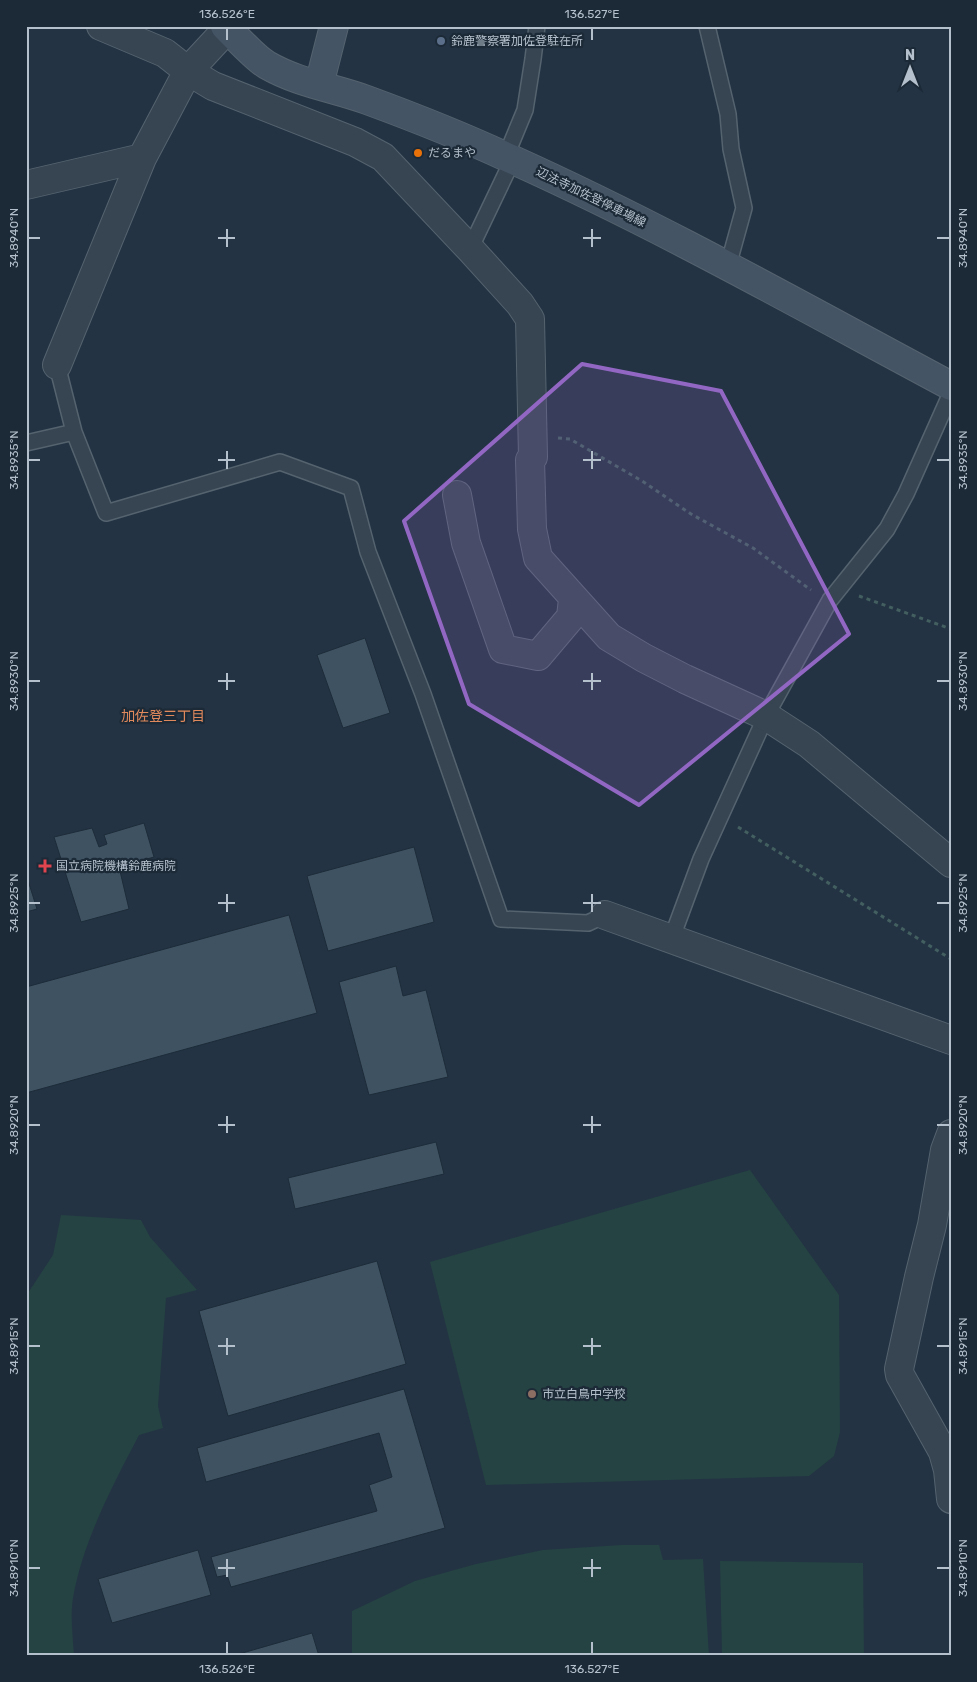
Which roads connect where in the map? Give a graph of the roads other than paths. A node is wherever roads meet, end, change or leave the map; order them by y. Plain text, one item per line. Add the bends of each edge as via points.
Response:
1 (100, 26) edge
2 (334, 26) edge
3 (537, 26) edge
4 (707, 26) edge
5 (226, 27) edge
6 (188, 71) junction
7 (319, 85) junction
8 (142, 158) junction
9 (510, 158) junction
10 (26, 185) edge
11 (470, 249) junction
12 (728, 266) junction
13 (57, 364) joint
14 (951, 386) edge
15 (951, 393) edge
16 (74, 432) junction
17 (26, 442) edge
18 (457, 495) dead end
19 (573, 598) junction
20 (766, 716) junction
21 (951, 863) edge
22 (605, 916) joint
23 (671, 940) junction
24 (951, 1040) edge
25 (951, 1134) edge
26 (951, 1499) edge

1 - 6 street via 165,53
2 - 7 main road
3 - 9 lane via 525,110
4 - 12 lane via 728,114 731,149 744,208
5 - 6 street
5 - 7 main road, 辺法寺加佐登停車場線 via 265,64
6 - 8 street
6 - 11 street via 213,86 355,142 383,157
7 - 9 main road, 辺法寺加佐登停車場線 via 453,132
8 - 10 street
8 - 13 street
9 - 11 lane
9 - 12 main road, 辺法寺加佐登停車場線
11 - 19 street via 530,319 532,528 538,558
12 - 14 main road, 辺法寺加佐登停車場線
13 - 16 lane
15 - 20 lane via 890,522 835,594
16 - 17 lane
16 - 22 lane via 106,513 280,462 351,488 368,552 424,694 501,918 588,923
18 - 19 street via 466,543 504,649 538,656 571,617
19 - 20 street via 609,637 644,658
20 - 21 street via 810,744
20 - 23 lane via 701,859
22 - 23 street
23 - 24 street
25 - 26 street via 899,1369 943,1452

